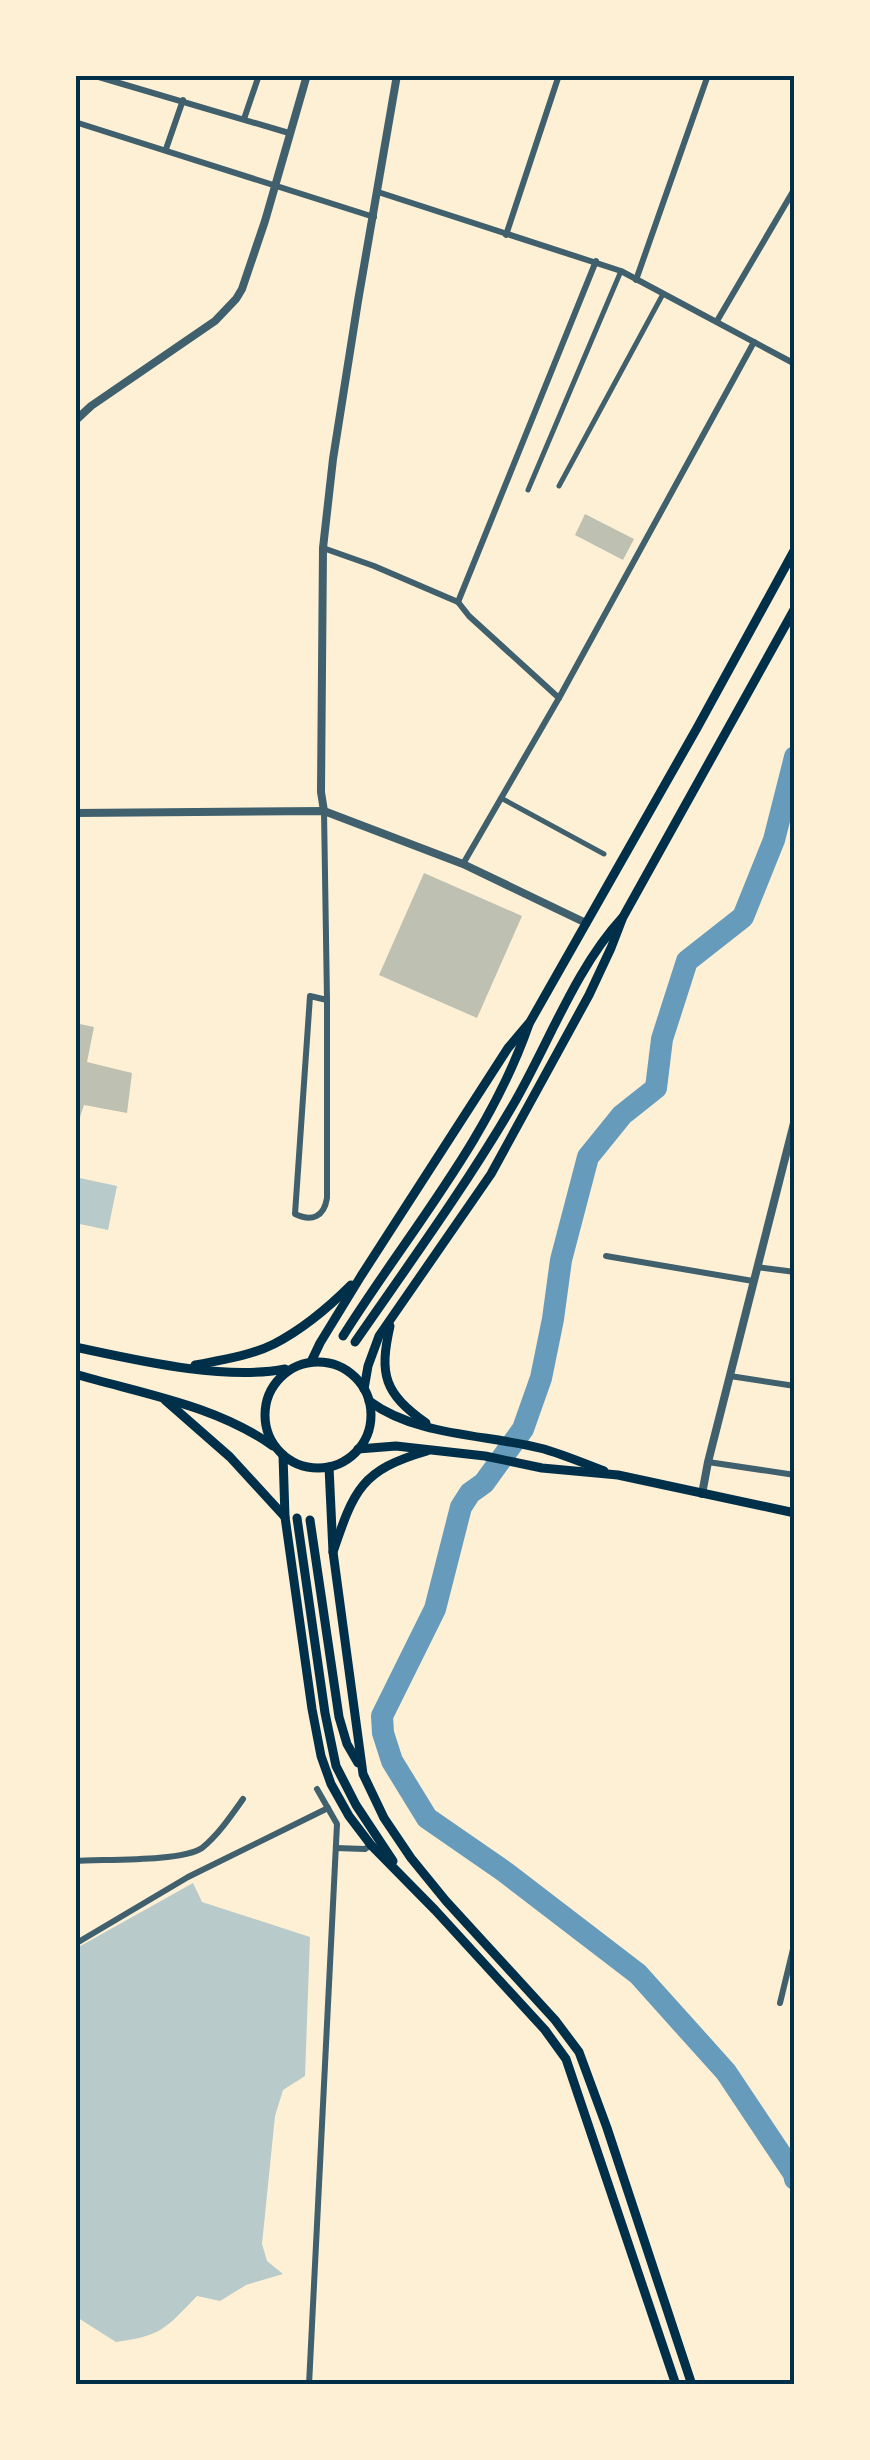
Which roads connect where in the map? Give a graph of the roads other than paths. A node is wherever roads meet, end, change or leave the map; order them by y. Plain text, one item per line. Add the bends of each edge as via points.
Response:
1 (92, 75) edge
2 (259, 75) edge
3 (307, 75) edge
4 (398, 75) edge
5 (558, 75) edge
6 (708, 75) edge
7 (124, 79) edge
8 (183, 100) junction
9 (244, 119) junction
10 (75, 122) edge
11 (289, 132) junction
12 (166, 149) junction
13 (275, 186) junction
14 (795, 188) edge
15 (378, 192) junction
16 (374, 216) junction
17 (506, 235) junction
18 (596, 261) junction
19 (620, 271) junction
20 (636, 280) junction
21 (664, 294) junction
22 (717, 322) junction
23 (754, 342) junction
24 (795, 364) edge
25 (75, 421) edge
26 (559, 486) dead end
27 (528, 490) dead end
28 (323, 548) junction
29 (795, 549) edge
30 (458, 602) junction
31 (795, 608) edge
32 (559, 698) junction
33 (501, 798) junction
34 (324, 811) junction
35 (75, 814) edge
36 (604, 854) dead end
37 (463, 864) junction
38 (623, 917) junction
39 (586, 924) junction
40 (327, 1000) junction
41 (530, 1022) junction
42 (795, 1120) edge
43 (792, 1144) edge
44 (606, 1256) dead end
45 (757, 1268) junction
46 (795, 1272) edge
47 (361, 1276) junction
48 (753, 1282) junction
49 (392, 1318) junction
50 (343, 1336) dead end
51 (354, 1342) dead end
52 (75, 1347) edge
53 (311, 1362) junction
54 (185, 1367) junction
55 (293, 1368) junction
56 (75, 1374) edge
57 (730, 1376) junction
58 (795, 1386) edge
59 (364, 1389) junction
60 (163, 1398) junction
61 (369, 1401) junction
62 (432, 1428) junction
63 (358, 1450) junction
64 (434, 1450) junction
65 (280, 1452) junction
66 (708, 1462) junction
67 (329, 1466) junction
68 (618, 1475) junction
69 (795, 1475) edge
70 (702, 1494) junction
71 (795, 1512) edge
72 (291, 1518) junction
73 (310, 1520) dead end
74 (334, 1552) junction
75 (360, 1765) junction
76 (317, 1789) dead end
77 (244, 1799) dead end
78 (328, 1808) junction
79 (370, 1845) junction
80 (336, 1848) junction
81 (75, 1861) edge
82 (402, 1875) junction
83 (795, 1941) edge
84 (75, 1944) edge
85 (791, 1971) edge
86 (780, 2003) dead end
87 (309, 2385) edge
88 (676, 2385) edge
89 (692, 2385) edge

1 - 7 street
2 - 9 street
3 - 11 street
4 - 15 street
5 - 17 street
6 - 20 street
7 - 8 street
8 - 9 street
8 - 12 street
9 - 11 street
10 - 12 street
11 - 13 street
12 - 13 street
13 - 16 street
13 - 25 street via 242,289 228,309
14 - 22 street
15 - 16 street
15 - 17 street
16 - 28 street
17 - 18 street
18 - 19 street
18 - 30 street
19 - 20 street
19 - 27 street
20 - 21 street
21 - 22 street
21 - 26 street
22 - 23 street
23 - 24 street
23 - 32 street
28 - 30 street
28 - 34 street
29 - 39 main road
30 - 32 street
31 - 38 main road
32 - 33 street
33 - 36 street
33 - 37 street
34 - 35 street
34 - 37 street
34 - 40 street
37 - 39 street
38 - 49 main road via 589,995 491,1174
38 - 51 main road via 603,938 465,1184
39 - 41 main road
40 - 40 street via 310,996 295,1214 308,1218 322,1213 327,1198
41 - 47 main road
41 - 50 main road via 497,1098
42 - 43 street
43 - 45 street
44 - 48 street
45 - 46 street
45 - 48 street
47 - 53 main road
47 - 54 main road via 321,1315 274,1344
48 - 57 street
49 - 59 main road via 372,1351
49 - 62 main road via 384,1358 388,1382 401,1403
52 - 54 main road
53 - 55 main road
53 - 59 main road via 341,1367
54 - 55 main road via 258,1373
55 - 65 main road via 266,1402 266,1428
56 - 60 main road
57 - 58 street
57 - 66 street
59 - 61 main road
60 - 65 main road via 251,1432
60 - 72 main road
61 - 62 main road
61 - 63 main road via 369,1428
62 - 68 main road via 545,1450
63 - 64 main road
63 - 67 main road
64 - 68 main road
64 - 74 main road via 398,1459 369,1477 346,1514
65 - 67 main road via 303,1466
65 - 72 main road
66 - 69 street
66 - 70 street
67 - 74 main road
68 - 70 main road
70 - 71 main road
72 - 79 main road via 320,1756 337,1797
72 - 82 main road via 336,1766
73 - 75 main road via 339,1718
74 - 75 main road
75 - 89 main road via 411,1858 578,2052
76 - 78 street
77 - 81 street via 194,1852
78 - 80 street via 337,1824
78 - 84 street via 188,1877
79 - 80 street
79 - 82 main road
80 - 87 street
82 - 88 main road via 566,2059
83 - 85 street
85 - 86 street

